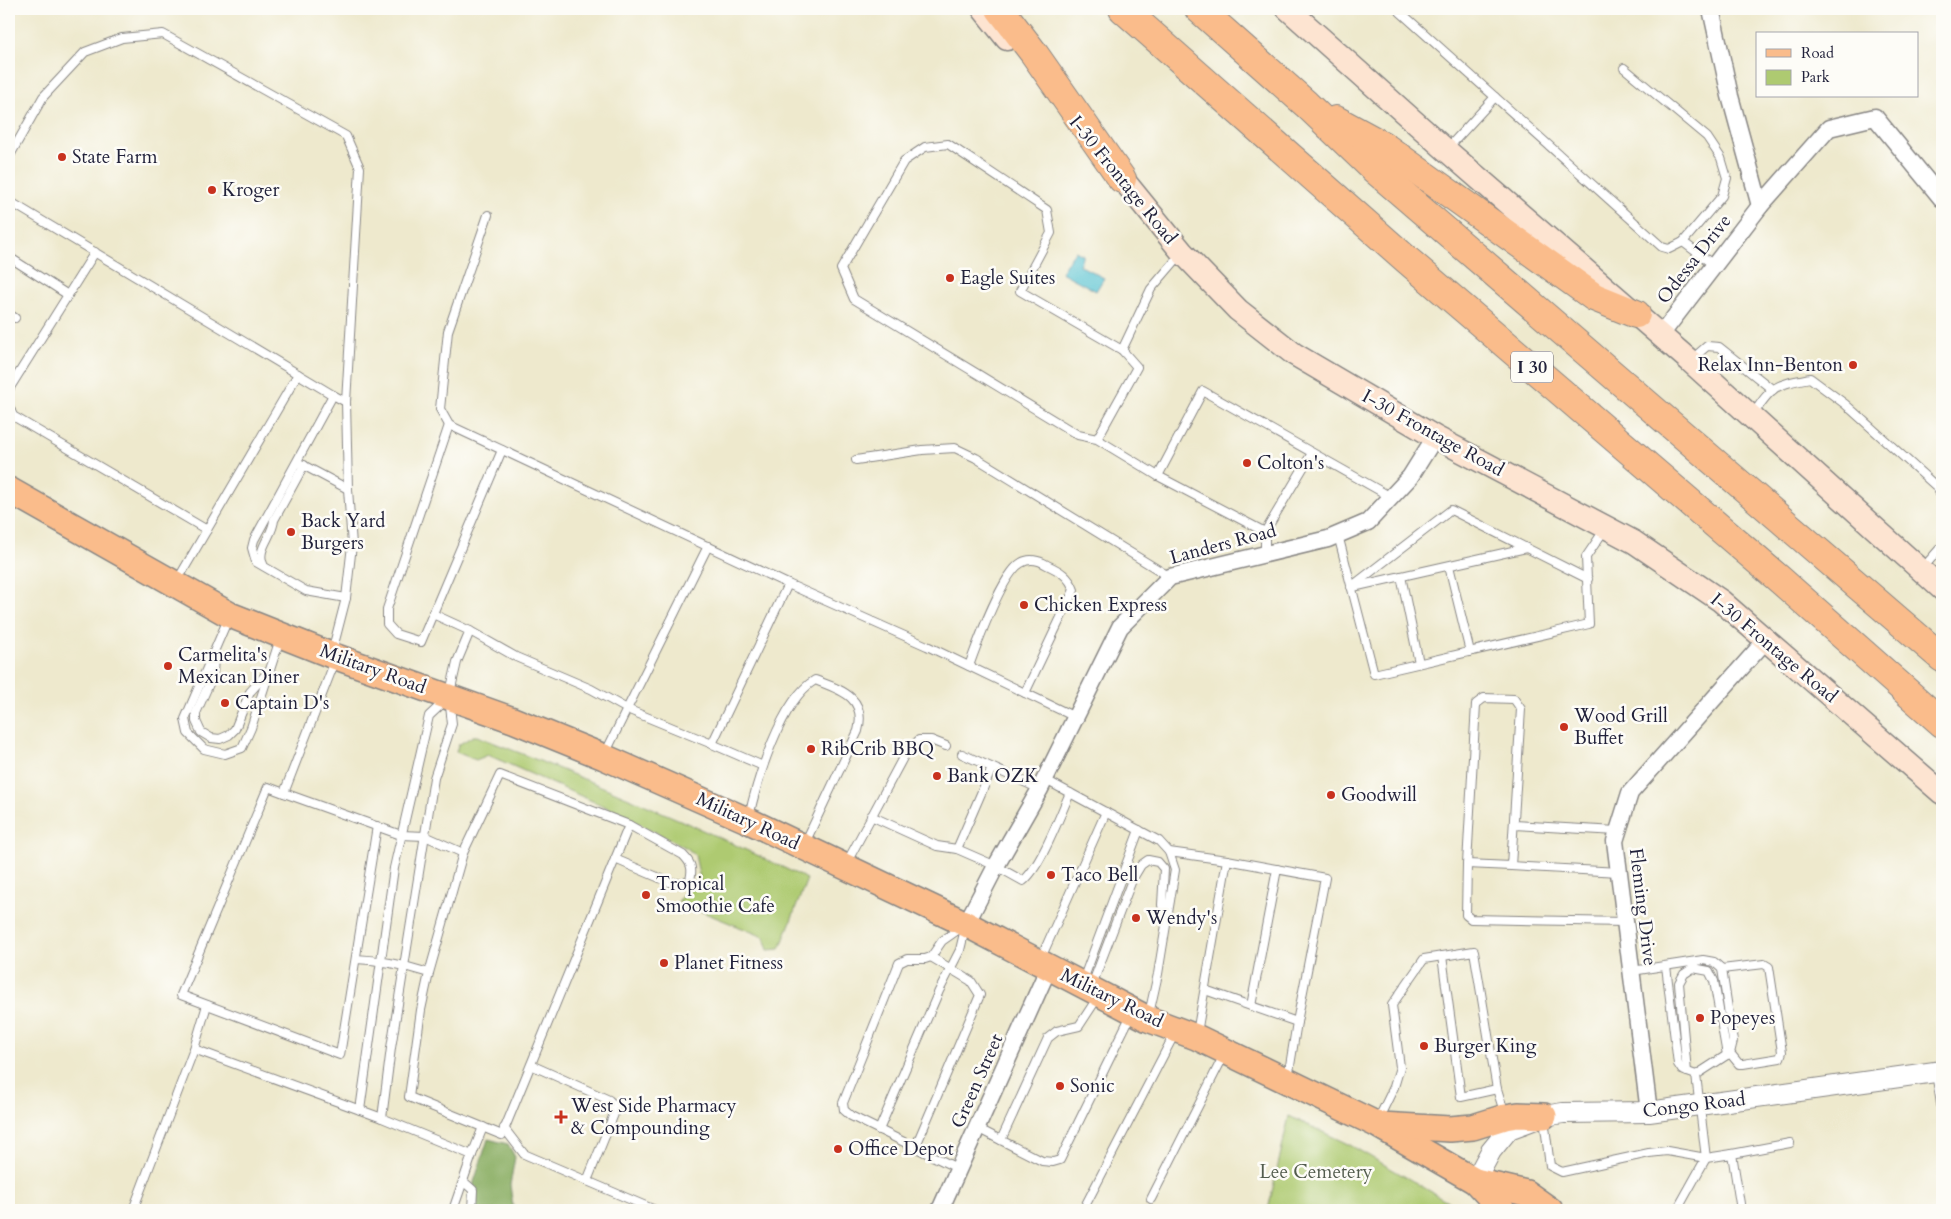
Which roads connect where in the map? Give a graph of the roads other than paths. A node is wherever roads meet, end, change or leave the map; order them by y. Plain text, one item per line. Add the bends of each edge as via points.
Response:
1 (983, 9) edge
2 (1000, 9) edge
3 (1123, 9) edge
4 (1200, 9) edge
5 (1288, 9) edge
6 (1397, 9) edge
7 (1712, 9) edge
8 (1624, 68) dead end
9 (1495, 97) junction
10 (1306, 104) junction
11 (1446, 150) junction
12 (9, 157) edge
13 (1122, 179) junction
14 (1942, 199) edge
15 (9, 201) edge
16 (1760, 206) junction
17 (488, 214) dead end
18 (1683, 242) junction
19 (95, 252) junction
20 (1182, 252) junction
21 (9, 257) edge
22 (1715, 266) junction
23 (68, 295) junction
24 (1636, 314) junction
25 (1660, 336) junction
26 (1122, 350) junction
27 (1690, 361) junction
28 (298, 374) junction
29 (9, 389) edge
30 (1773, 390) junction
31 (333, 395) junction
32 (346, 402) junction
33 (9, 406) edge
34 (1752, 417) junction
35 (449, 425) junction
36 (1435, 436) junction
37 (1097, 439) junction
38 (502, 450) junction
39 (1312, 453) junction
40 (856, 460) dead end
41 (301, 464) junction
42 (1158, 476) junction
43 (348, 489) junction
44 (9, 490) edge
45 (1391, 497) junction
46 (1942, 502) edge
47 (1606, 527) junction
48 (207, 530) junction
49 (1265, 532) junction
50 (1338, 535) junction
51 (708, 546) junction
52 (1942, 546) edge
53 (1526, 548) junction
54 (1265, 553) junction
55 (1449, 566) junction
56 (1921, 571) junction
57 (1401, 576) junction
58 (1170, 577) junction
59 (1588, 579) junction
60 (788, 584) junction
61 (175, 585) junction
62 (1351, 587) junction
63 (1942, 589) edge
64 (346, 598) junction
65 (433, 614) junction
66 (230, 615) junction
67 (470, 631) junction
68 (281, 635) junction
69 (1766, 640) junction
70 (214, 651) junction
71 (1470, 652) junction
72 (334, 656) junction
73 (1942, 658) edge
74 (1419, 663) junction
75 (969, 666) junction
76 (268, 672) junction
77 (1025, 693) junction
78 (449, 697) junction
79 (627, 709) junction
80 (1075, 717) junction
81 (1942, 723) edge
82 (712, 744) junction
83 (946, 746) dead end
84 (962, 754) dead end
85 (604, 757) junction
86 (763, 766) junction
87 (992, 768) junction
88 (1042, 784) junction
89 (1942, 792) edge
90 (1070, 793) junction
91 (284, 794) junction
92 (1106, 812) junction
93 (871, 816) junction
94 (749, 821) junction
95 (1514, 825) junction
96 (377, 826) junction
97 (629, 826) junction
98 (1139, 830) junction
99 (1617, 831) junction
100 (401, 835) junction
101 (425, 836) junction
102 (803, 846) junction
103 (957, 849) junction
104 (1169, 852) junction
105 (463, 853) junction
106 (615, 859) junction
107 (1227, 860) junction
108 (1467, 864) junction
109 (996, 866) junction
110 (1511, 866) junction
111 (844, 867) junction
112 (1277, 869) junction
113 (1619, 872) junction
114 (1625, 922) junction
115 (1167, 923) junction
116 (966, 924) junction
117 (1442, 956) junction
118 (931, 957) junction
119 (356, 959) junction
120 (380, 960) junction
121 (404, 965) junction
122 (1044, 965) junction
123 (1666, 966) junction
124 (950, 968) junction
125 (1722, 969) junction
126 (1632, 970) junction
127 (429, 973) junction
128 (1091, 989) junction
129 (1205, 990) junction
130 (207, 1005) junction
131 (1251, 1006) junction
132 (1140, 1015) junction
133 (1297, 1022) junction
134 (1187, 1033) junction
135 (194, 1049) junction
136 (1226, 1052) junction
137 (1729, 1054) junction
138 (531, 1065) junction
139 (1939, 1071) edge
140 (1687, 1072) junction
141 (1696, 1075) junction
142 (1288, 1081) junction
143 (1497, 1090) junction
144 (1700, 1105) junction
145 (360, 1110) junction
146 (1942, 1110) edge
147 (1649, 1112) junction
148 (1544, 1116) junction
149 (382, 1118) junction
150 (1507, 1123) junction
151 (1376, 1124) junction
152 (483, 1127) junction
153 (977, 1128) junction
154 (879, 1130) junction
155 (503, 1132) junction
156 (1001, 1140) junction
157 (1790, 1143) dead end
158 (915, 1148) junction
159 (1732, 1154) junction
160 (472, 1155) junction
161 (1706, 1158) junction
162 (959, 1169) junction
163 (463, 1181) junction
164 (587, 1181) junction
165 (1475, 1181) junction
166 (1151, 1199) dead end
167 (133, 1210) edge
168 (453, 1210) edge
169 (472, 1210) edge
170 (655, 1210) edge
171 (940, 1210) edge
172 (1083, 1210) edge
173 (1502, 1210) edge
174 (1550, 1210) edge
175 (1677, 1210) edge
176 (1741, 1210) edge

1 - 13 main road, I-30 Frontage Road
2 - 13 highway
3 - 81 highway, I 30
4 - 10 highway, I 30
5 - 11 main road
6 - 9 lane
7 - 16 street via 1730,96
8 - 18 lane via 1707,137 1721,158 1727,178 1722,196
9 - 11 lane
9 - 18 lane via 1662,247 1668,249
10 - 24 highway via 1382,145 1594,297
10 - 73 highway, I 30 via 1375,170
11 - 24 main road
12 - 32 lane via 43,98 85,52 122,38 163,34 346,136 360,168
13 - 20 main road, I-30 Frontage Road
14 - 16 street, Odessa Drive via 1875,116 1829,128
15 - 19 lane
16 - 22 street, Odessa Drive
17 - 35 lane via 448,331 440,410
18 - 22 lane
19 - 23 lane
19 - 28 lane
20 - 26 lane via 1151,289
20 - 36 main road, I-30 Frontage Road via 1238,310 1294,354
21 - 23 lane
22 - 25 street, Odessa Drive
23 - 29 lane
24 - 25 main road
25 - 27 main road
26 - 37 lane via 1137,367
26 - 37 lane via 1020,291 1051,233 1046,210 948,144 925,147 904,161 841,269 854,299 1078,434
27 - 30 lane via 1707,346 1719,347
27 - 34 main road
28 - 31 lane
28 - 48 lane
30 - 34 lane via 1766,394
30 - 46 lane via 1781,384 1810,378 1845,404 1938,488
31 - 32 lane
31 - 41 lane
32 - 43 lane
33 - 48 lane via 13,416
34 - 56 main road
35 - 38 lane
35 - 65 lane via 387,609 387,624 396,634 421,642
36 - 45 street, Landers Road via 1410,477
36 - 47 main road, I-30 Frontage Road
37 - 42 lane
38 - 51 lane
38 - 65 lane
39 - 42 lane via 1203,391
39 - 45 lane
39 - 49 lane
40 - 58 lane via 955,448
41 - 43 lane
41 - 64 lane via 254,540 252,548 256,562 306,591
42 - 49 lane
43 - 64 lane via 352,545
44 - 61 main road, Military Road
45 - 50 street, Landers Road via 1368,522
47 - 59 lane via 1586,557
47 - 69 main road, I-30 Frontage Road via 1634,542 1721,602
48 - 61 lane
49 - 54 lane
50 - 54 street, Landers Road
50 - 62 lane
51 - 60 lane
51 - 79 lane
52 - 56 lane
53 - 55 lane
53 - 59 lane
53 - 62 lane via 1451,510
54 - 58 street, Landers Road
55 - 57 lane
55 - 71 lane
56 - 63 main road
57 - 62 lane
57 - 74 lane
58 - 80 street, Landers Road via 1120,627
59 - 71 lane via 1590,624
60 - 75 lane
60 - 82 lane
61 - 66 main road, Military Road
62 - 74 lane via 1374,674
64 - 72 lane
65 - 67 lane
66 - 68 main road, Military Road
66 - 70 lane
67 - 78 lane via 457,662
67 - 79 lane via 516,657 591,689
68 - 72 main road, Military Road
68 - 76 lane
69 - 89 main road, I-30 Frontage Road
69 - 99 street, Fleming Drive via 1630,793
70 - 76 lane via 213,675 196,713 201,732 211,738 220,739 235,729 250,692
70 - 76 lane via 185,719 188,733 204,748 225,754 242,748
71 - 74 lane
72 - 78 main road, Military Road
72 - 91 lane
75 - 77 lane
75 - 77 lane via 1009,575 1025,561 1043,562 1063,573 1074,590
77 - 80 lane
78 - 85 main road, Military Road
78 - 100 lane via 429,716
78 - 101 lane via 452,724 434,778
79 - 82 lane
79 - 85 lane
80 - 88 street, Landers Road
82 - 86 lane
83 - 93 lane via 931,740 919,740 906,752
84 - 87 lane
85 - 94 main road, Military Road
86 - 94 lane
86 - 102 lane via 797,695 807,685 815,680 855,700 861,720 858,731
87 - 88 lane
87 - 103 lane
88 - 90 lane
88 - 109 street, Landers Road
90 - 92 lane
90 - 109 lane via 1029,876 1023,881
91 - 96 lane
91 - 130 lane via 268,787 181,995
92 - 98 lane
92 - 122 lane
93 - 103 lane via 937,846
93 - 111 lane
94 - 102 main road, Military Road
95 - 99 lane
95 - 108 lane via 1521,709 1514,699 1484,698 1476,704
95 - 110 lane
96 - 100 lane
96 - 119 lane
97 - 105 lane via 500,774
97 - 106 lane
97 - 106 lane via 683,854 690,862 690,880 682,884 669,882
98 - 104 lane via 1159,841
98 - 128 lane
99 - 113 street, Fleming Drive
100 - 101 lane
100 - 120 lane
101 - 105 lane
101 - 121 lane
102 - 111 main road, Military Road
103 - 109 lane
104 - 107 lane
104 - 115 lane via 1175,870
105 - 127 lane
106 - 138 lane
107 - 112 lane
107 - 129 lane
108 - 110 lane
108 - 114 lane via 1466,914 1471,919
109 - 116 street, Landers Road
110 - 113 lane
111 - 116 main road, Military Road
112 - 131 lane
112 - 133 lane via 1325,878
113 - 114 street, Fleming Drive
114 - 126 street, Fleming Drive
115 - 128 lane via 1162,905 1164,869 1158,862 1148,860 1132,880
115 - 132 lane
116 - 118 lane via 942,941
116 - 122 main road, Military Road
116 - 124 lane via 960,950
117 - 143 lane via 1474,951
117 - 143 lane via 1461,1096
117 - 151 lane via 1424,960 1392,1005 1400,1067 1394,1088
118 - 124 lane
118 - 154 lane via 906,959 898,963 843,1103 844,1110 851,1116
119 - 120 lane
119 - 130 lane via 340,1055
120 - 121 lane
120 - 145 lane
121 - 127 lane
121 - 149 lane
122 - 128 main road, Military Road
122 - 153 street, Green Street
123 - 125 lane via 1703,960 1714,962
123 - 126 lane
123 - 140 lane via 1678,1064
124 - 154 lane
124 - 158 lane via 971,981 980,995
125 - 137 lane via 1733,1041
125 - 137 lane via 1764,964 1769,967 1782,1052 1780,1058 1743,1064
126 - 147 street, Fleming Drive
127 - 152 lane via 409,1097
128 - 132 main road, Military Road
128 - 156 lane via 1079,1026 1048,1038
129 - 131 lane
129 - 134 lane
130 - 135 lane
131 - 133 lane
132 - 134 main road, Military Road
132 - 156 lane via 1060,1160 1042,1161
133 - 142 lane
134 - 136 main road, Military Road
134 - 172 lane
135 - 145 lane
135 - 167 lane
136 - 142 main road, Military Road
136 - 166 lane
137 - 140 lane via 1709,970 1693,968 1679,983
137 - 141 lane
138 - 155 lane
138 - 164 lane via 614,1105 614,1114
139 - 144 street, Congo Road
139 - 146 lane
140 - 141 lane
141 - 144 lane
142 - 151 main road, Military Road
143 - 150 lane
144 - 147 street, Congo Road
144 - 161 lane
145 - 149 lane
147 - 148 street, Congo Road
148 - 150 main road via 1518,1115
148 - 161 lane via 1550,1166 1562,1172 1667,1151
149 - 160 lane
150 - 151 main road via 1450,1129
150 - 165 street
151 - 165 main road, Military Road
152 - 155 lane
152 - 160 lane
153 - 156 lane
153 - 162 street, Green Street
154 - 158 lane
155 - 164 lane via 524,1154
157 - 159 lane
158 - 162 lane
159 - 161 lane
159 - 176 lane
160 - 163 lane
161 - 175 lane
162 - 171 street, Green Street
163 - 168 lane
163 - 169 lane via 473,1190
164 - 170 lane
165 - 173 main road, Military Road
165 - 174 main road, Military Road via 1526,1193

